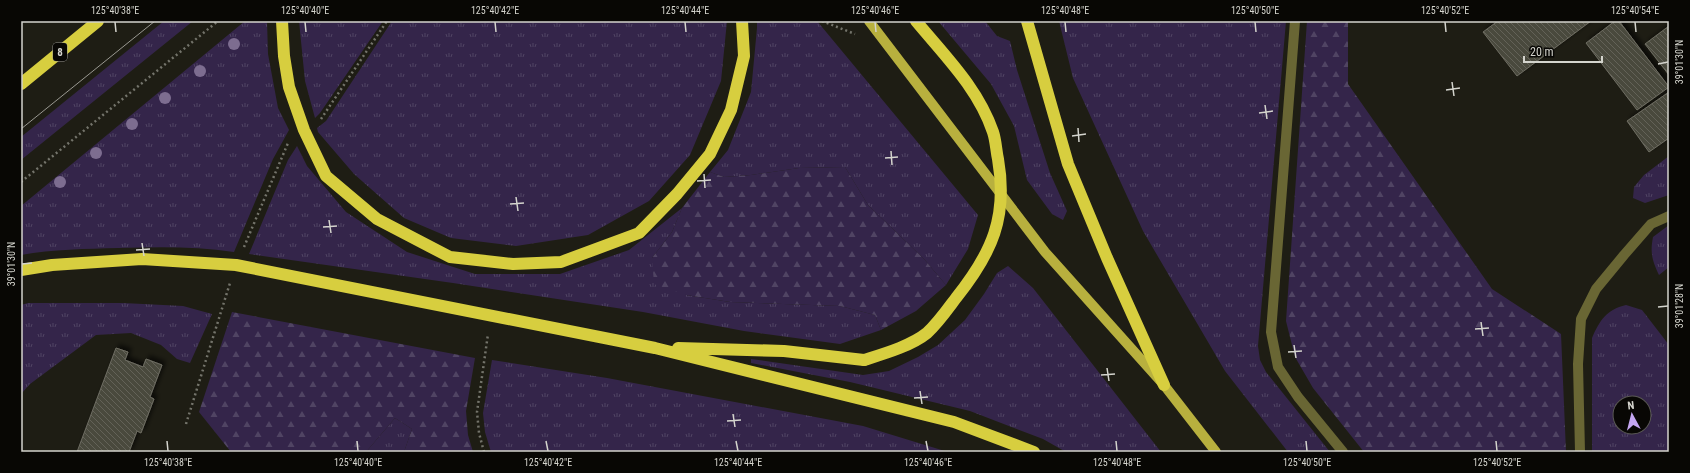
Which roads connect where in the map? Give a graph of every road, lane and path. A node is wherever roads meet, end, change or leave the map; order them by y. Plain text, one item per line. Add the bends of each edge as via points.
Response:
1 (98, 21) edge
2 (218, 21) edge
3 (282, 21) edge
4 (387, 21) edge
5 (742, 21) edge
6 (869, 21) edge
7 (916, 21) edge
8 (1027, 21) edge
9 (1295, 21) edge
10 (21, 84) edge
11 (304, 130) junction
12 (21, 182) edge
13 (1669, 216) edge
14 (236, 265) junction
15 (21, 270) edge
16 (491, 316) junction
17 (655, 348) junction
18 (1164, 385) junction
19 (186, 424) dead end
20 (484, 452) edge
21 (1034, 452) edge
22 (1216, 452) edge
23 (1343, 452) edge
24 (1580, 452) edge

1 - 10 highway, 8
2 - 12 path
3 - 11 highway via 289,87
4 - 11 path via 320,120
5 - 11 highway via 744,56 731,110 710,154 677,194 639,233 561,262 513,264 450,258 377,219 326,176
6 - 18 main road via 1045,252
7 - 17 highway, bridge via 966,80 980,102 993,133 1000,172 1000,210 991,244 974,275 944,315 926,334 897,350 864,360 784,351
8 - 18 highway via 1068,164
9 - 23 street via 1271,332 1278,367 1298,397
11 - 14 path via 286,145
13 - 24 street via 1651,224 1624,255 1596,289 1581,319 1578,364
14 - 15 highway via 142,259 52,265
14 - 16 highway
14 - 19 path
16 - 17 highway
16 - 20 path via 477,412
17 - 21 highway via 954,422
18 - 22 main road

